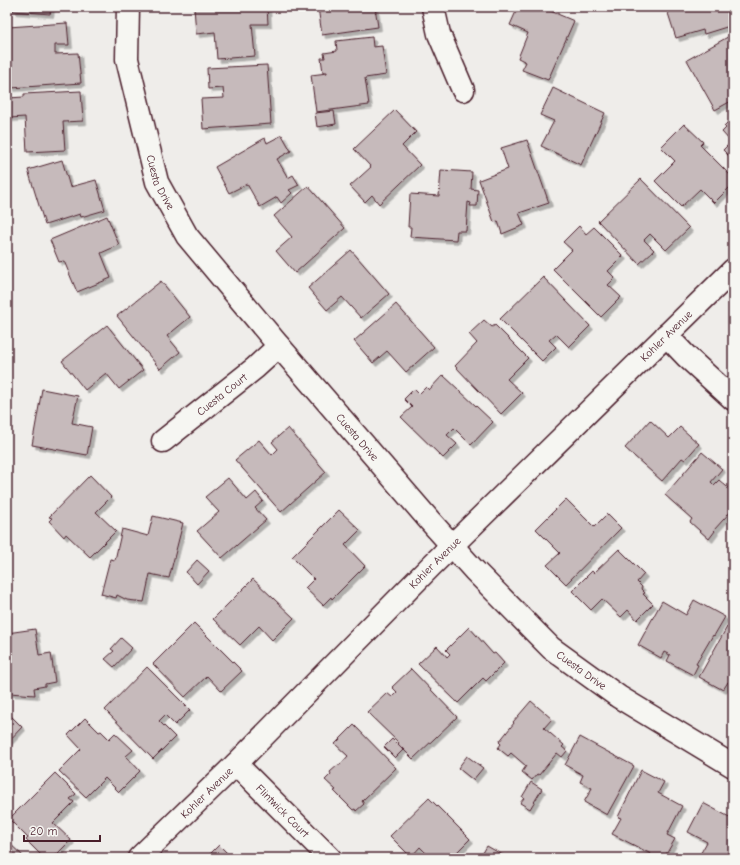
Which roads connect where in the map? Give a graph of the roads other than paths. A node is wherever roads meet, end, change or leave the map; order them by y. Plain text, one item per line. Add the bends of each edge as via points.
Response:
1 (128, 7) edge
2 (433, 7) edge
3 (463, 90) dead end
4 (733, 270) edge
5 (666, 335) junction
6 (279, 346) junction
7 (733, 399) edge
8 (163, 442) dead end
9 (452, 545) junction
10 (236, 764) junction
11 (733, 766) edge
12 (139, 858) edge
13 (330, 858) edge

1 - 6 street, Cuesta Drive via 128,60 157,182 187,236
2 - 3 street via 439,34
4 - 5 street, Kohler Avenue
5 - 7 street
5 - 9 street, Kohler Avenue
6 - 8 street, Cuesta Court
6 - 9 street, Cuesta Drive
9 - 10 street, Kohler Avenue
9 - 11 street, Cuesta Drive via 551,648 619,697
10 - 12 street, Kohler Avenue
10 - 13 street, Flintwick Court

